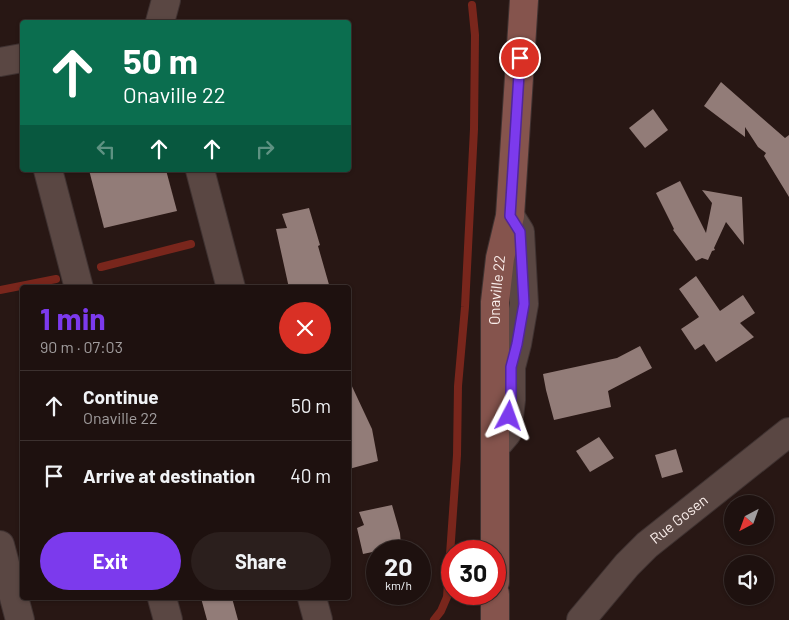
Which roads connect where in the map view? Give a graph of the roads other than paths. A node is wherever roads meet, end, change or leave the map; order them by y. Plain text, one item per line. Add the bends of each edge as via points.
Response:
1 (166, 0) edge
2 (524, 0) edge
3 (161, 20) edge
4 (49, 172) edge
5 (201, 172) edge
6 (78, 285) edge
7 (230, 285) edge
8 (789, 432) edge
9 (495, 540) edge
10 (0, 544) edge
11 (163, 600) edge
12 (313, 600) edge
13 (495, 605) edge
14 (20, 620) edge
15 (168, 620) edge
16 (318, 620) edge
17 (495, 620) edge
18 (581, 620) edge

1 - 3 street
2 - 9 street, Onaville 22 via 510,216 500,258 495,302
4 - 6 street
5 - 7 street
8 - 18 street, Rue Gosen via 647,545
10 - 14 street
11 - 15 street
12 - 16 street
13 - 17 street

